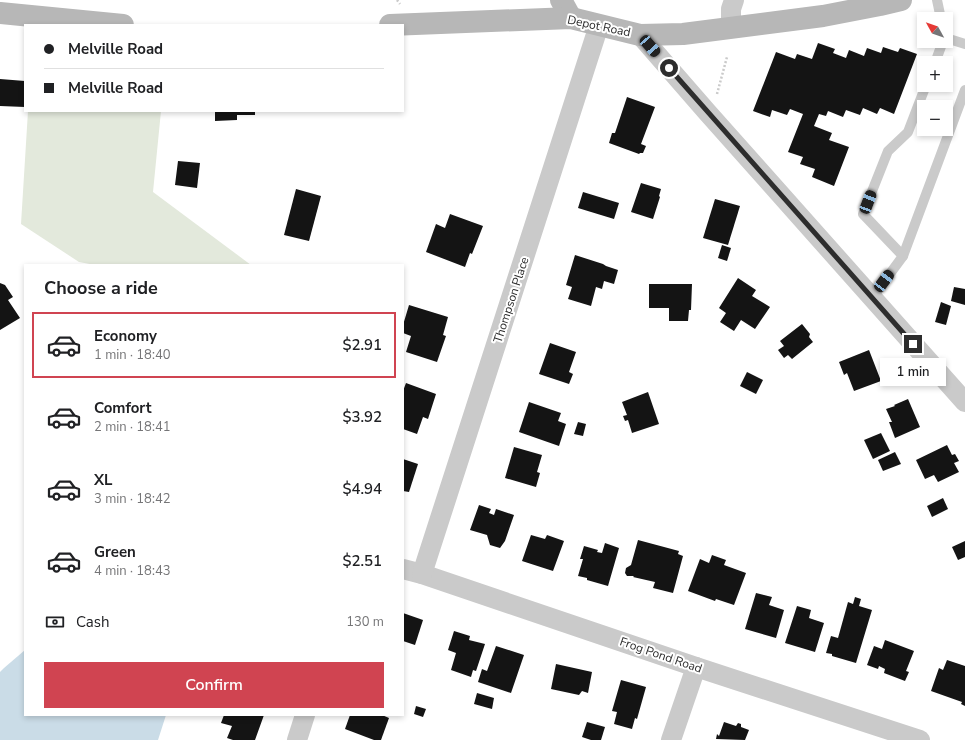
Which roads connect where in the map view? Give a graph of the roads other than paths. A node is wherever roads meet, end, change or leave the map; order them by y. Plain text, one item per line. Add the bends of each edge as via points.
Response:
1 (734, 0) edge
2 (901, 0) edge
3 (936, 0) edge
4 (566, 9) edge
5 (939, 12) edge
6 (0, 13) edge
7 (113, 24) edge
8 (401, 24) edge
9 (600, 25) junction
10 (731, 28) junction
11 (640, 35) junction
12 (953, 40) edge
13 (965, 44) edge
14 (965, 90) edge
15 (923, 92) edge
16 (902, 256) junction
17 (872, 298) junction
18 (965, 402) edge
19 (404, 569) edge
20 (422, 574) junction
21 (696, 667) junction
22 (305, 716) edge
23 (297, 740) edge
24 (671, 740) edge
25 (920, 740) edge

1 - 10 street via 731,9
2 - 10 street, Depot Road via 823,16
3 - 5 lane
4 - 8 street, Depot Road
4 - 9 street, Depot Road
6 - 7 street
9 - 11 street, Depot Road
9 - 20 street, Thompson Place
10 - 11 street, Depot Road via 683,34
11 - 17 street
12 - 13 lane
14 - 16 lane
15 - 16 lane via 908,132 888,151 863,214
16 - 17 lane
17 - 18 street
19 - 20 street, Frog Pond Road
20 - 21 street, Frog Pond Road
21 - 24 street
21 - 25 street, Frog Pond Road
22 - 23 street

